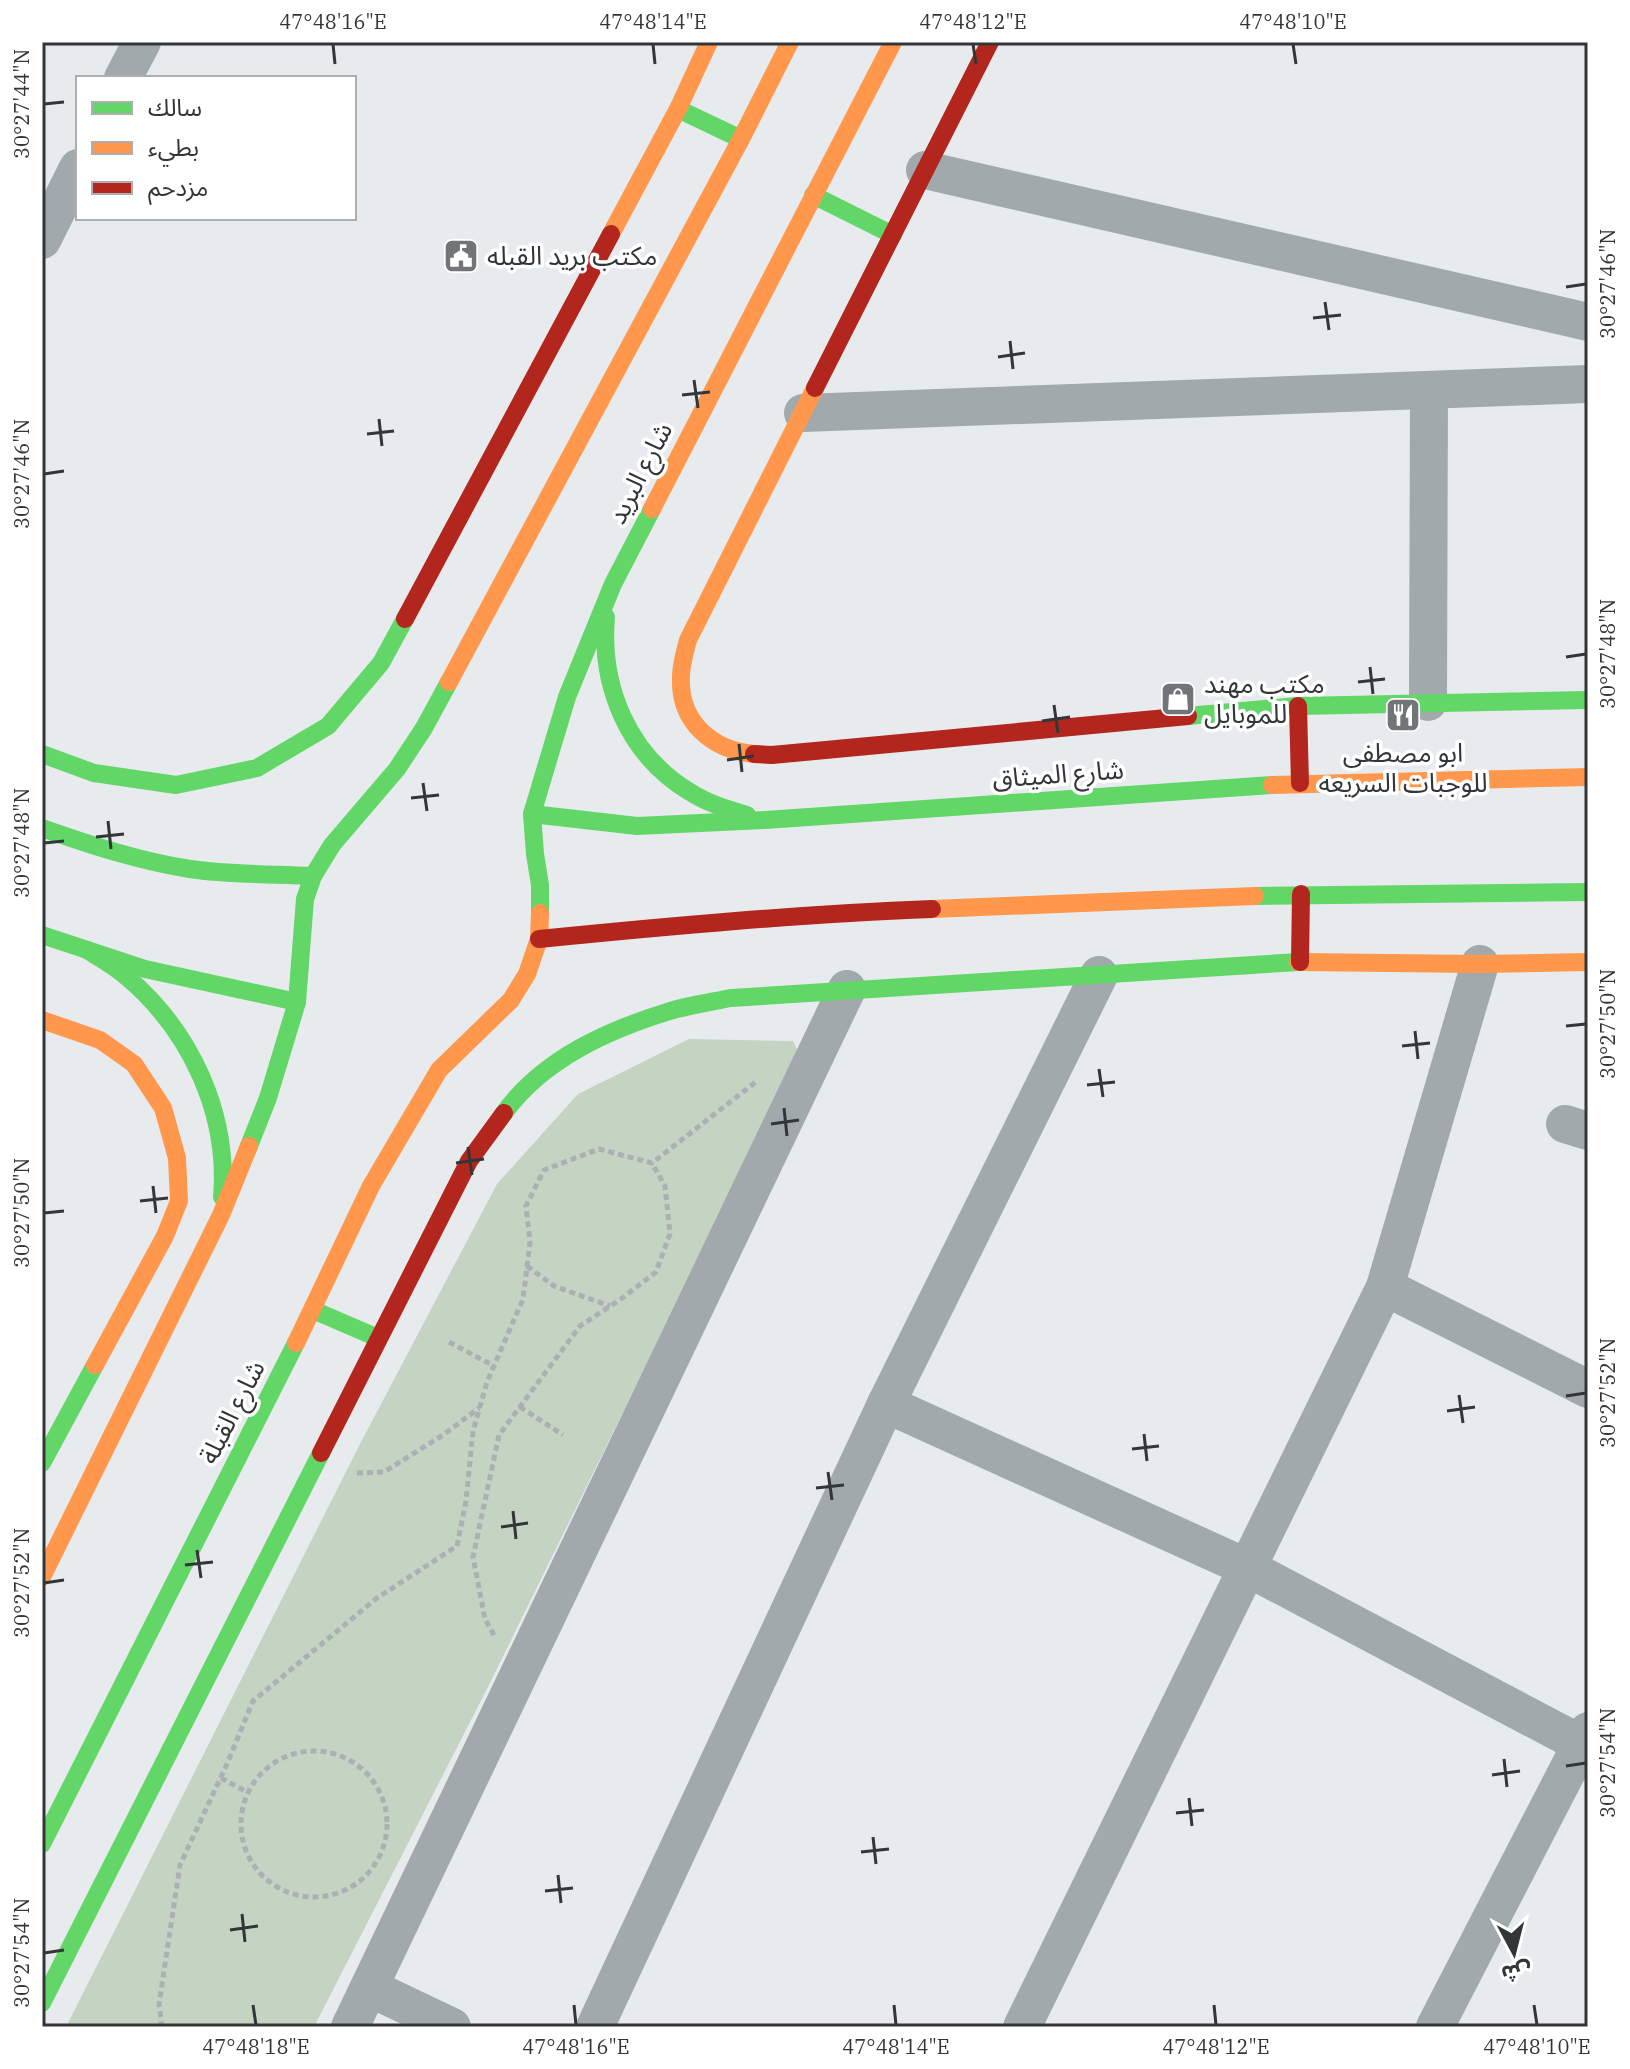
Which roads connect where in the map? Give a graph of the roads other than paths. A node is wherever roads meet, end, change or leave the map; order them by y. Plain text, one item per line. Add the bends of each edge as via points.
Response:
1 (142, 42) edge
2 (709, 42) edge
3 (790, 42) edge
4 (893, 42) edge
5 (990, 42) edge
6 (124, 76) edge
7 (678, 109) junction
8 (741, 139) junction
9 (925, 170) junction
10 (76, 172) edge
11 (813, 195) junction
12 (893, 235) junction
13 (42, 240) edge
14 (1588, 322) edge
15 (1588, 384) edge
16 (1429, 390) junction
17 (803, 413) junction
18 (613, 584) junction
19 (1588, 700) edge
20 (1428, 702) junction
21 (1298, 706) junction
22 (42, 754) edge
23 (1588, 777) edge
24 (1300, 783) junction
25 (532, 814) junction
26 (765, 820) junction
27 (42, 828) edge
28 (313, 876) junction
29 (1588, 892) edge
30 (1301, 894) junction
31 (42, 935) edge
32 (539, 939) junction
33 (87, 950) junction
34 (1300, 962) junction
35 (1588, 962) edge
36 (1480, 964) junction
37 (1099, 975) junction
38 (847, 989) junction
39 (297, 1002) junction
40 (42, 1020) edge
41 (221, 1215) junction
42 (1385, 1287) junction
43 (313, 1310) junction
44 (378, 1338) junction
45 (1588, 1389) edge
46 (886, 1404) junction
47 (42, 1463) edge
48 (1248, 1568) junction
49 (42, 1577) edge
50 (1584, 1737) edge
51 (42, 1844) edge
52 (370, 1988) junction
53 (42, 2003) edge
54 (350, 2027) edge
55 (452, 2027) edge
56 (595, 2027) edge
57 (1022, 2027) edge
58 (1435, 2027) edge

1 - 6 street
2 - 7 main road
3 - 8 main road
4 - 11 main road, شارع البريد
5 - 9 main road
7 - 8 main road
7 - 22 main road via 381,663 328,726 257,768 176,785 94,773
8 - 28 main road via 448,687 397,769 332,845
9 - 12 main road
9 - 14 street
10 - 13 street
11 - 12 main road
11 - 18 main road, شارع البريد
12 - 17 main road
15 - 16 street
16 - 17 street
16 - 20 street
17 - 21 main road via 688,640 680,681 683,700 701,733 717,745 772,755
18 - 25 main road, شارع البريد via 567,697
18 - 26 main road via 604,629 607,674 621,717 646,755 680,786 721,807
19 - 20 main road
20 - 21 main road
21 - 24 main road
23 - 24 main road, شارع الميثاق
24 - 26 main road, شارع الميثاق
25 - 26 main road, شارع الميثاق via 637,826
25 - 32 main road, شارع القبلة via 540,885
27 - 28 main road via 146,861
28 - 39 main road via 305,899
29 - 30 main road
30 - 32 main road via 844,912
30 - 34 main road
31 - 33 main road
32 - 43 main road, شارع القبلة via 511,1000 439,1070 371,1186
33 - 39 main road via 145,969
33 - 41 main road via 131,980 168,1017 196,1061 215,1110 223,1162
34 - 36 main road
34 - 37 main road
35 - 36 main road
36 - 42 street
37 - 38 main road
37 - 46 street
38 - 44 main road via 731,998 672,1010 607,1034 553,1063 509,1106 469,1161
38 - 52 street
39 - 41 main road via 268,1098
40 - 47 main road via 100,1040 134,1064 163,1108 177,1158 179,1201
41 - 49 main road
42 - 45 street
42 - 48 street
43 - 44 main road
43 - 51 main road, شارع القبلة
44 - 53 main road
46 - 48 street
46 - 56 street
48 - 50 street
48 - 57 street
50 - 58 street
52 - 54 street
52 - 55 street

